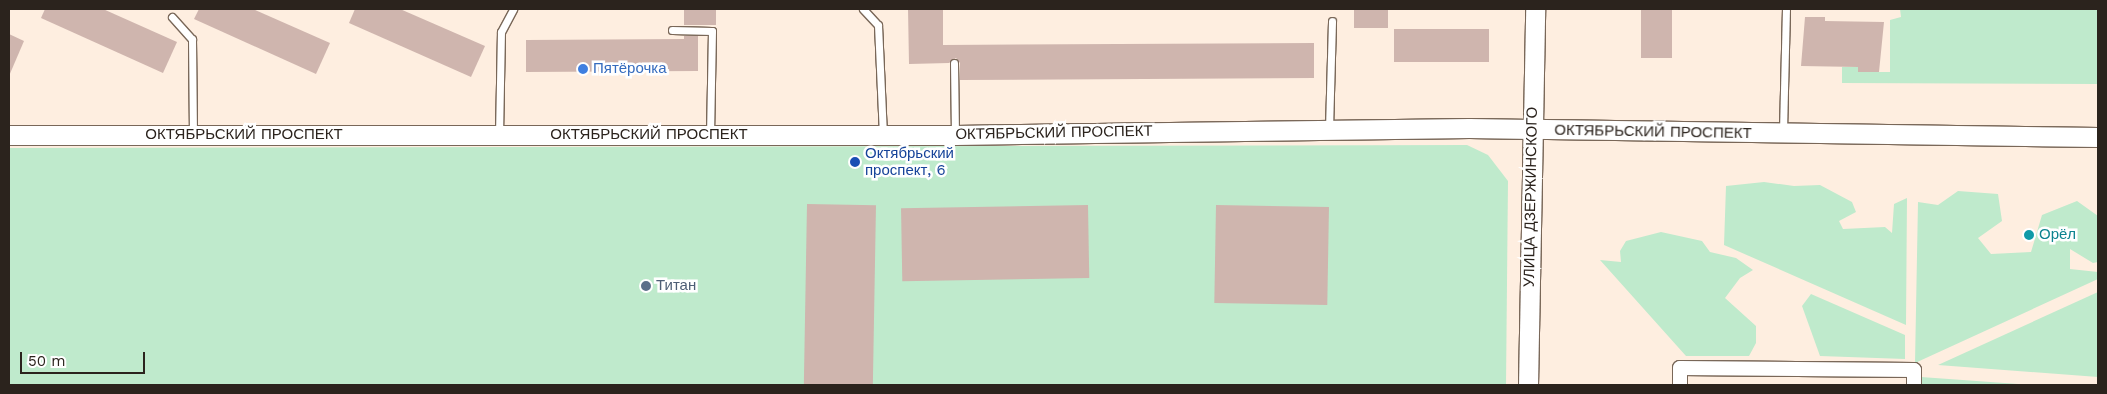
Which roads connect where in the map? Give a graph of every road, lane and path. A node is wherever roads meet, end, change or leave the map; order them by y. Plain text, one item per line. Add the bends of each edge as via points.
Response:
1 (514, 9) edge
2 (863, 9) edge
3 (1534, 9) edge
4 (1786, 9) edge
5 (172, 17) dead end
6 (1332, 21) dead end
7 (672, 30) dead end
8 (954, 63) dead end
9 (1532, 129) junction
10 (1329, 130) junction
11 (193, 134) junction
12 (1783, 134) junction
13 (9, 135) edge
14 (499, 135) junction
15 (710, 135) junction
16 (883, 135) junction
17 (955, 135) junction
18 (2098, 138) edge
19 (1528, 385) edge
20 (1680, 385) edge
21 (1914, 385) edge

1 - 14 lane via 501,32
2 - 16 lane via 878,24
3 - 9 street, УЛИЦА ДЗЕРЖИНСКОГО
4 - 12 lane
5 - 11 lane via 192,39
6 - 10 lane
7 - 15 lane via 712,31
8 - 17 lane
9 - 10 street, ОКТЯБРЬСКИЙ ПРОСПЕКТ
9 - 12 street, ОКТЯБРЬСКИЙ ПРОСПЕКТ
9 - 19 street, УЛИЦА ДЗЕРЖИНСКОГО
10 - 17 street, ОКТЯБРЬСКИЙ ПРОСПЕКТ
11 - 13 street, ОКТЯБРЬСКИЙ ПРОСПЕКТ
11 - 14 street, ОКТЯБРЬСКИЙ ПРОСПЕКТ
12 - 18 street, ОКТЯБРЬСКИЙ ПРОСПЕКТ
14 - 15 street, ОКТЯБРЬСКИЙ ПРОСПЕКТ
15 - 16 street, ОКТЯБРЬСКИЙ ПРОСПЕКТ
16 - 17 street, ОКТЯБРЬСКИЙ ПРОСПЕКТ
20 - 21 street via 1680,368 1914,370

